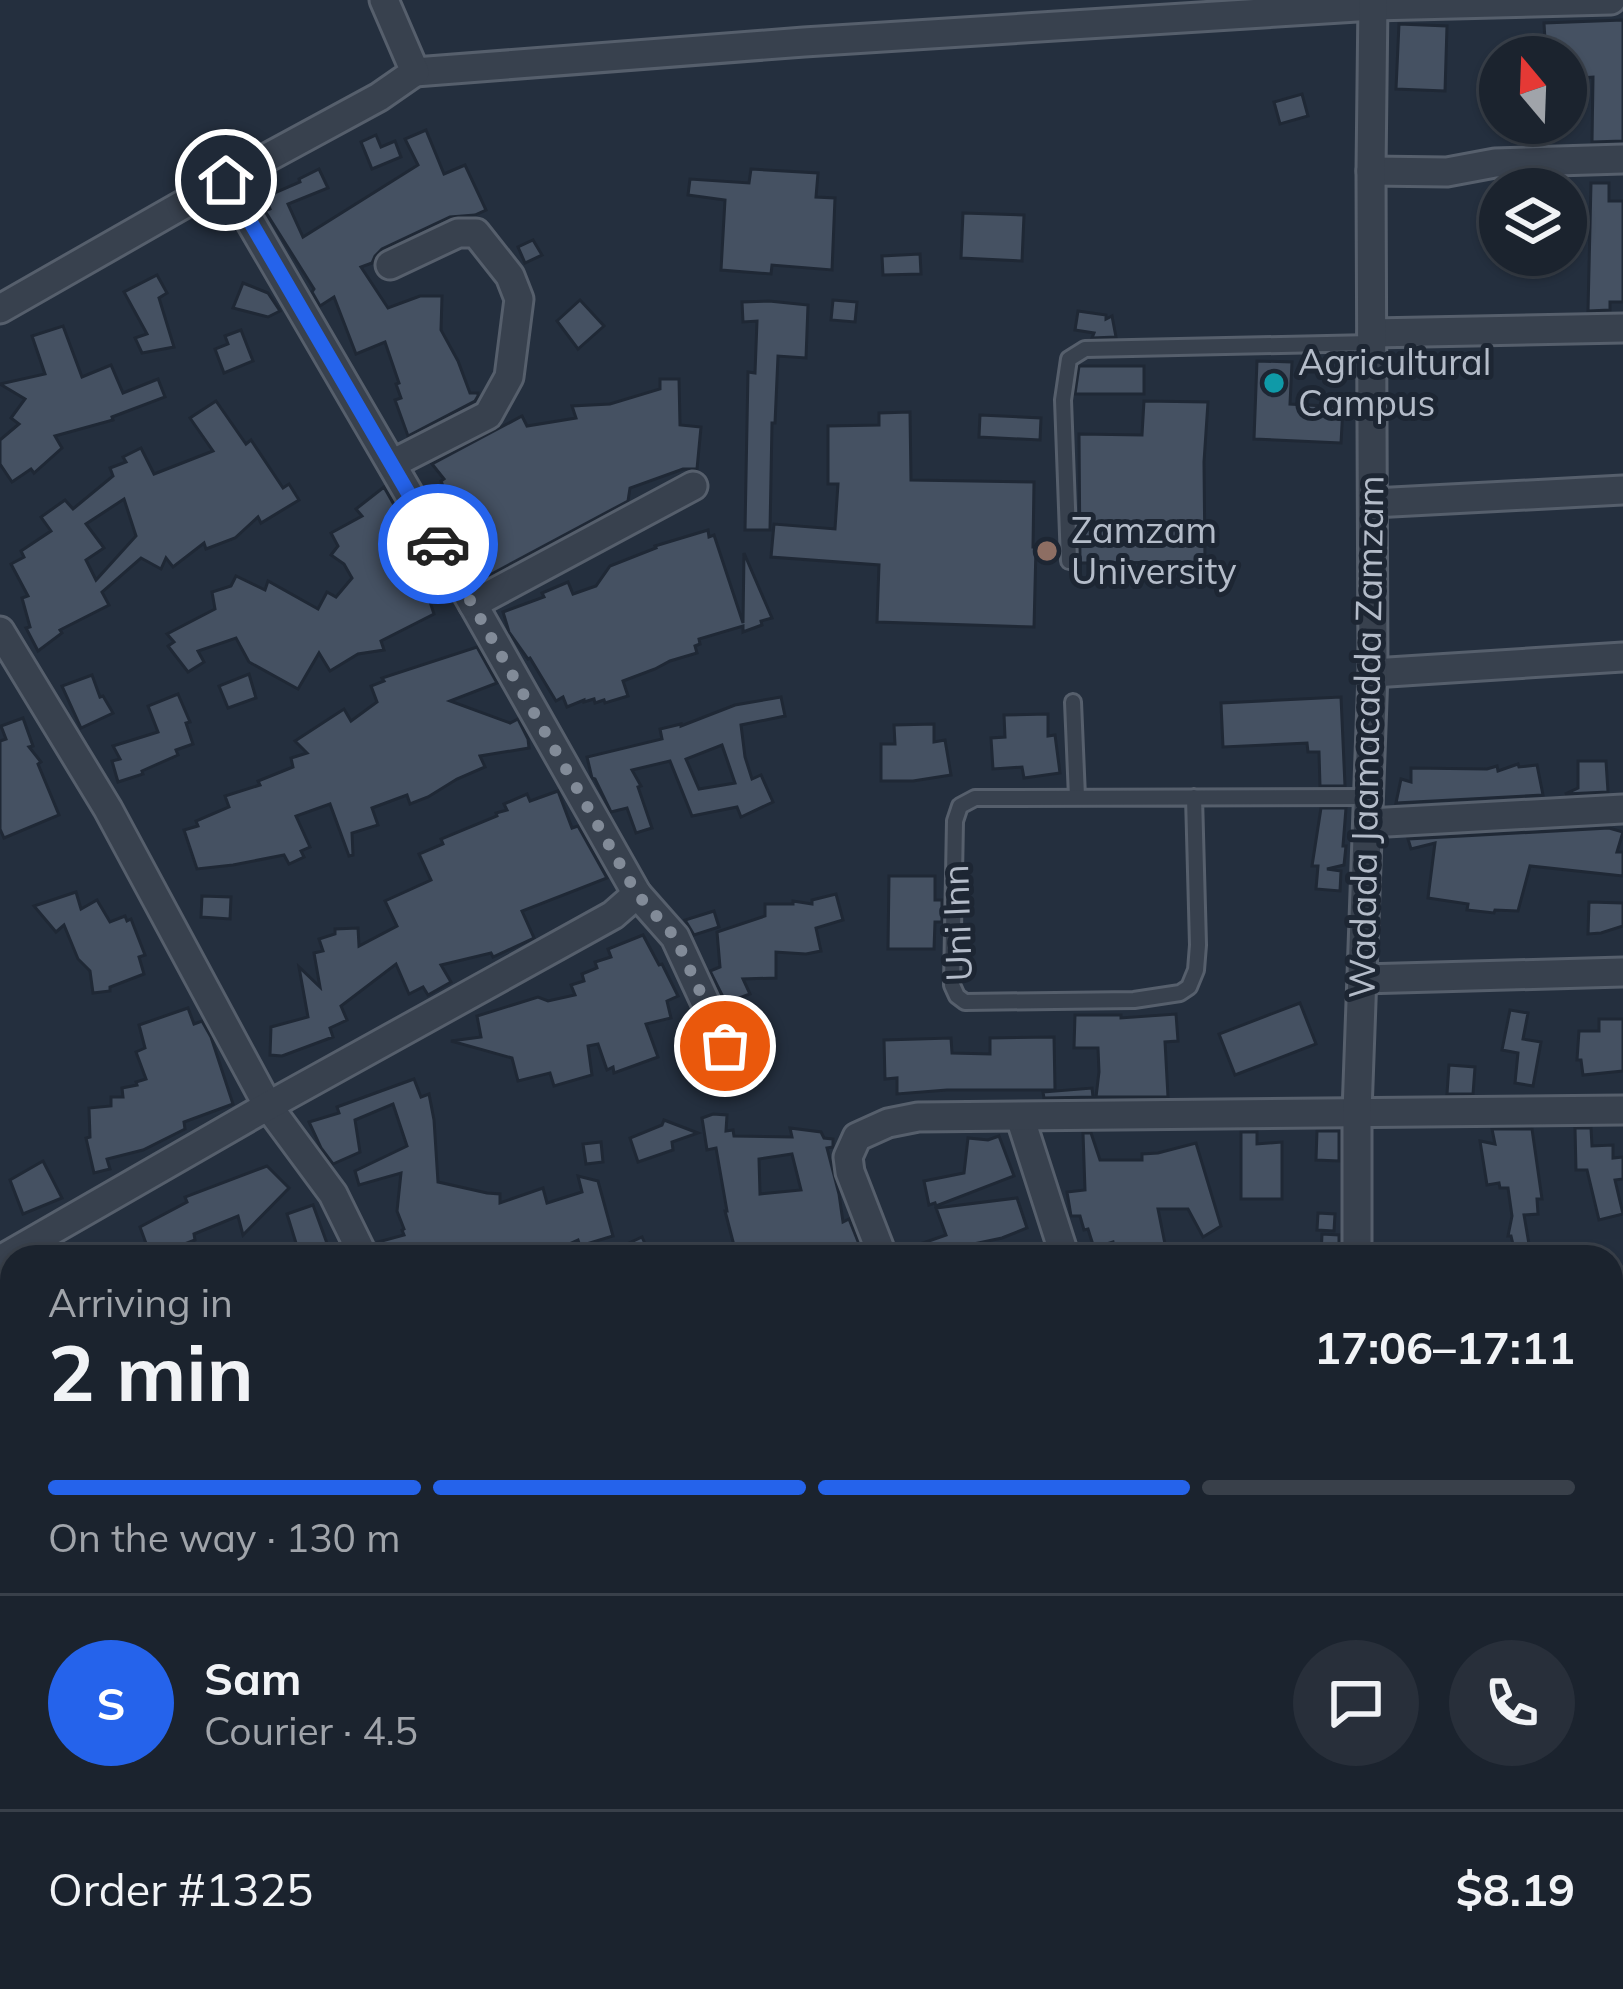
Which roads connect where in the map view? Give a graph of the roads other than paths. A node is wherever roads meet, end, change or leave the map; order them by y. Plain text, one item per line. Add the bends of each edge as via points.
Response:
1 (384, 0) edge
2 (1611, 0) edge
3 (1373, 3) edge
4 (415, 72) junction
5 (1623, 159) edge
6 (1371, 171) junction
7 (226, 180) junction
8 (390, 265) dead end
9 (0, 309) edge
10 (1623, 328) edge
11 (1372, 338) junction
12 (392, 464) junction
13 (693, 486) dead end
14 (1623, 490) edge
15 (1373, 503) junction
16 (1069, 561) dead end
17 (473, 604) junction
18 (0, 632) edge
19 (1623, 657) edge
20 (1373, 673) junction
21 (1073, 702) dead end
22 (1077, 797) junction
23 (1194, 797) junction
24 (1623, 809) edge
25 (1370, 810) junction
26 (637, 894) junction
27 (1623, 972) edge
28 (1362, 979) junction
29 (725, 1046) dead end
30 (268, 1106) junction
31 (1623, 1110) edge
32 (1357, 1112) junction
33 (1020, 1117) junction
34 (25, 1245) edge
35 (358, 1245) edge
36 (878, 1245) edge
37 (1061, 1245) edge
38 (1357, 1245) edge

1 - 4 street
2 - 3 street
3 - 4 street
3 - 6 street, Wadada Jaamacadda Zamzam
4 - 7 street
5 - 6 street
6 - 11 street, Wadada Jaamacadda Zamzam
7 - 9 street
7 - 12 street
8 - 12 street via 458,232 476,233 519,299 509,377 488,415
10 - 11 street
11 - 15 street, Wadada Jaamacadda Zamzam
11 - 16 lane via 1085,349 1069,359
12 - 17 street
13 - 17 street
14 - 15 street
15 - 20 street, Wadada Jaamacadda Zamzam
17 - 26 street
18 - 30 street via 108,809
19 - 20 street
20 - 25 street, Wadada Jaamacadda Zamzam
21 - 22 lane
22 - 23 lane, Uni Inn
22 - 23 lane, Uni Inn via 975,798 960,806 952,985 965,1002 1134,1000 1189,987 1198,945
23 - 25 lane, Uni Inn
24 - 25 street
25 - 28 street, Wadada Jaamacadda Zamzam
26 - 29 street via 675,937
26 - 30 street via 613,915
27 - 28 street
28 - 32 street, Wadada Jaamacadda Zamzam
30 - 34 street
30 - 35 street via 333,1194
31 - 32 street
32 - 33 street
32 - 38 street, Wadada Jaamacadda Zamzam
33 - 36 street via 918,1117 857,1137 850,1172
33 - 37 street

